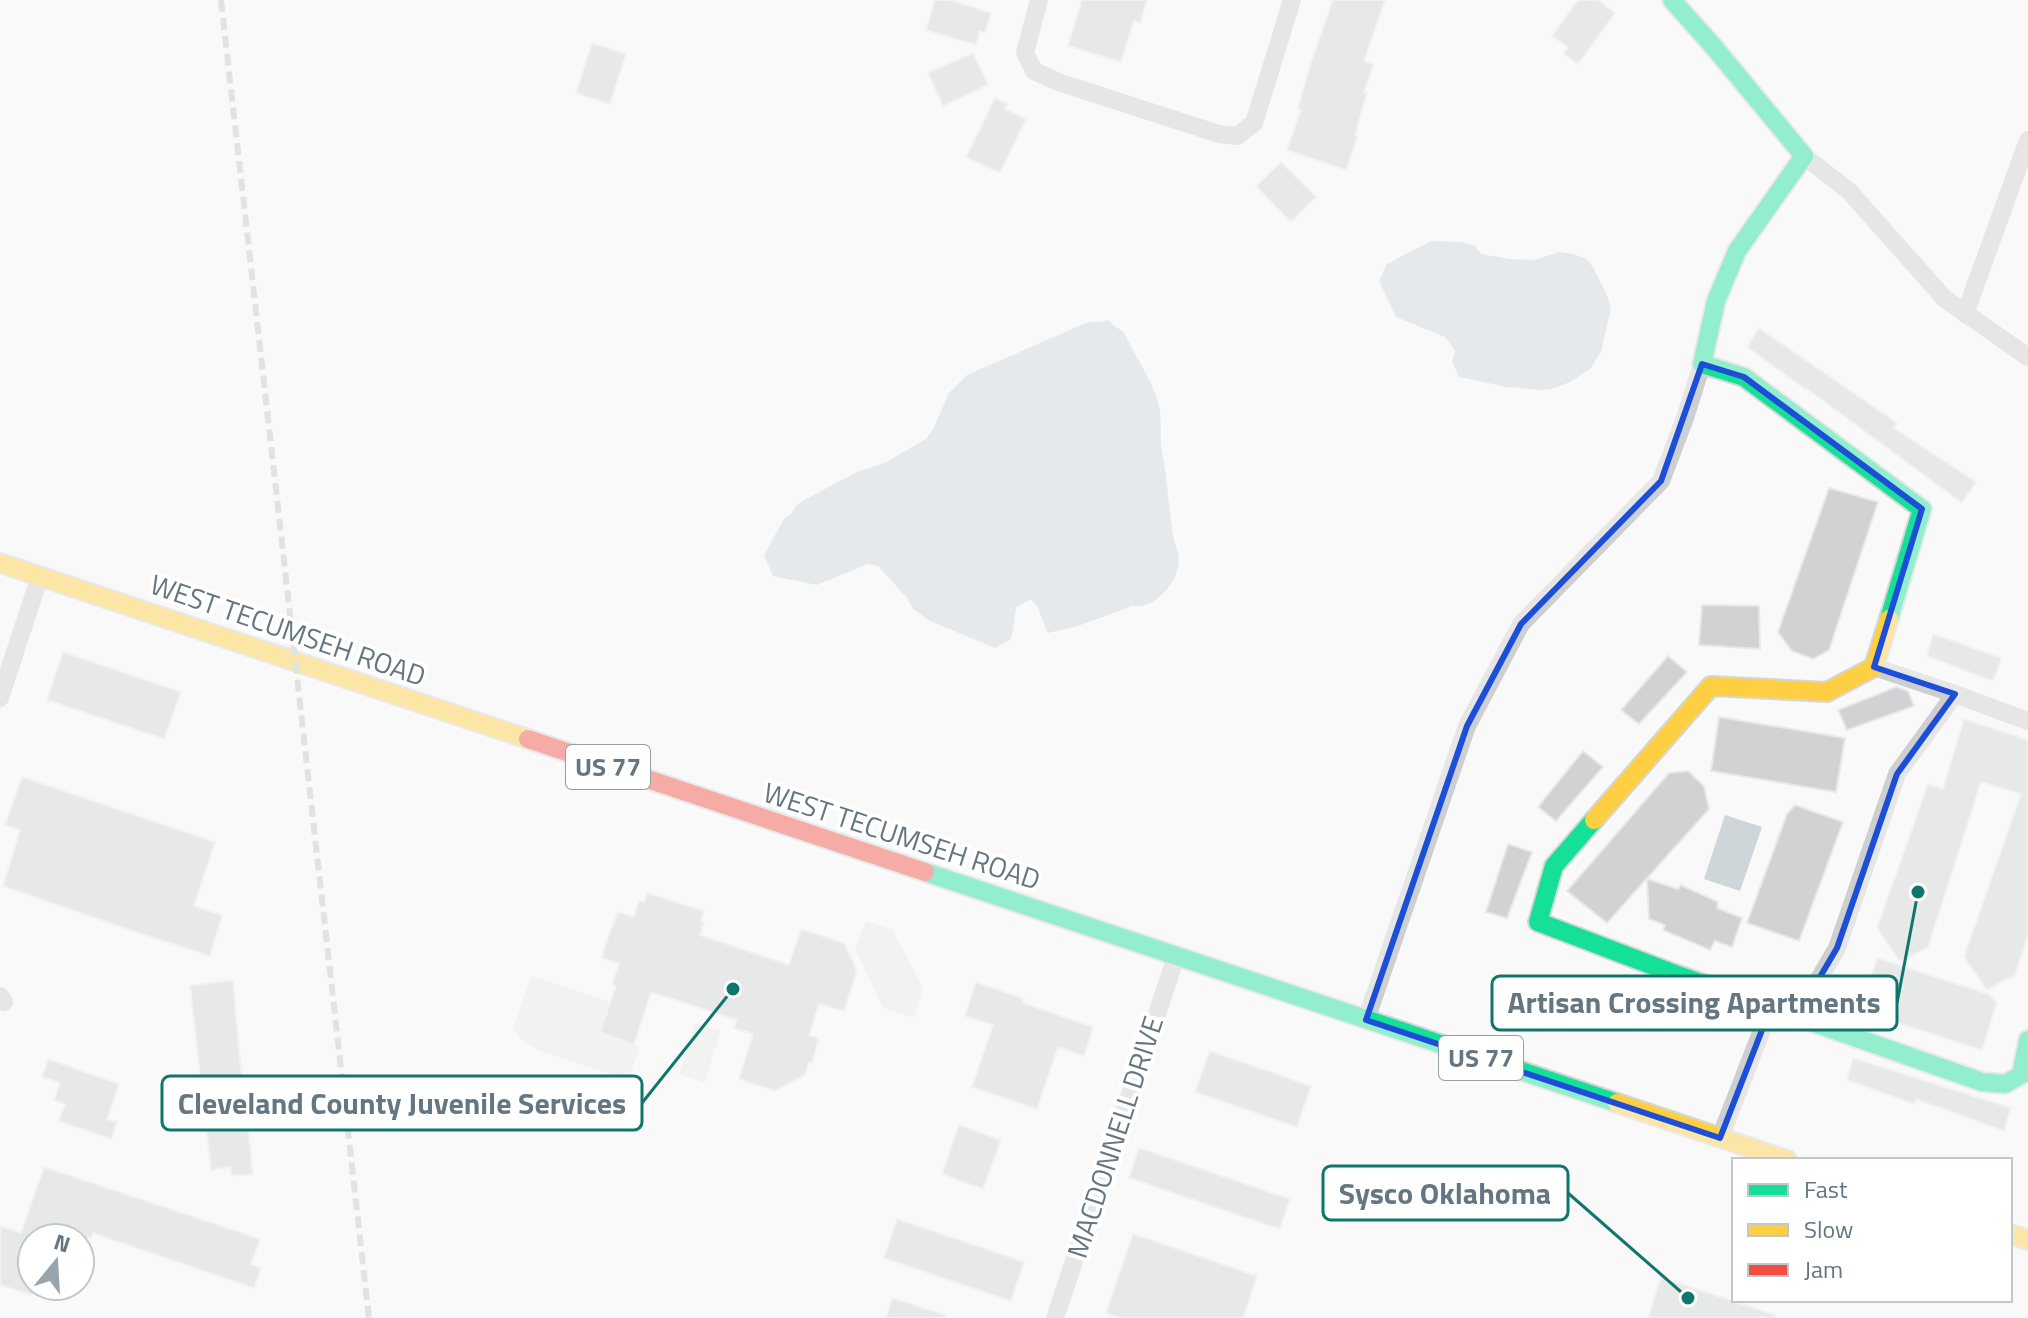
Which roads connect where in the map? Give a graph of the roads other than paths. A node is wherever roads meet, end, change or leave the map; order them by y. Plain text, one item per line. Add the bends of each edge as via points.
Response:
1 (1039, 0) edge
2 (1292, 0) edge
3 (1672, 0) edge
4 (2028, 140) edge
5 (1804, 156) junction
6 (1965, 314) junction
7 (2028, 357) edge
8 (1702, 364) junction
9 (0, 563) edge
10 (40, 576) junction
11 (1874, 667) junction
12 (1955, 694) junction
13 (0, 698) edge
14 (2028, 721) edge
15 (1176, 957) junction
16 (1771, 1007) junction
17 (1366, 1020) junction
18 (2028, 1040) edge
19 (1720, 1138) junction
20 (1781, 1158) edge
21 (1055, 1318) edge

1 - 2 street via 1025,53 1034,71 1237,136 1254,123
3 - 5 main road
4 - 6 street
5 - 6 street via 1849,191 1945,299
5 - 8 main road via 1737,251 1716,301
6 - 7 street
8 - 11 main road via 1744,377 1922,509
8 - 17 street via 1661,481 1521,624 1467,726
9 - 10 main road, WEST TECUMSEH ROAD / US 77
10 - 13 street
10 - 15 main road, WEST TECUMSEH ROAD / US 77
11 - 12 street
11 - 16 main road via 1827,692 1711,686 1554,866 1538,922
12 - 14 street
12 - 16 street via 1897,774 1837,948 1810,994
15 - 17 main road, WEST TECUMSEH ROAD / US 77
15 - 21 street, MACDONNELL DRIVE
16 - 18 main road via 1982,1082 2005,1084 2021,1075
16 - 19 street
17 - 19 main road, WEST TECUMSEH ROAD / US 77
19 - 20 main road, WEST TECUMSEH ROAD / US 77

